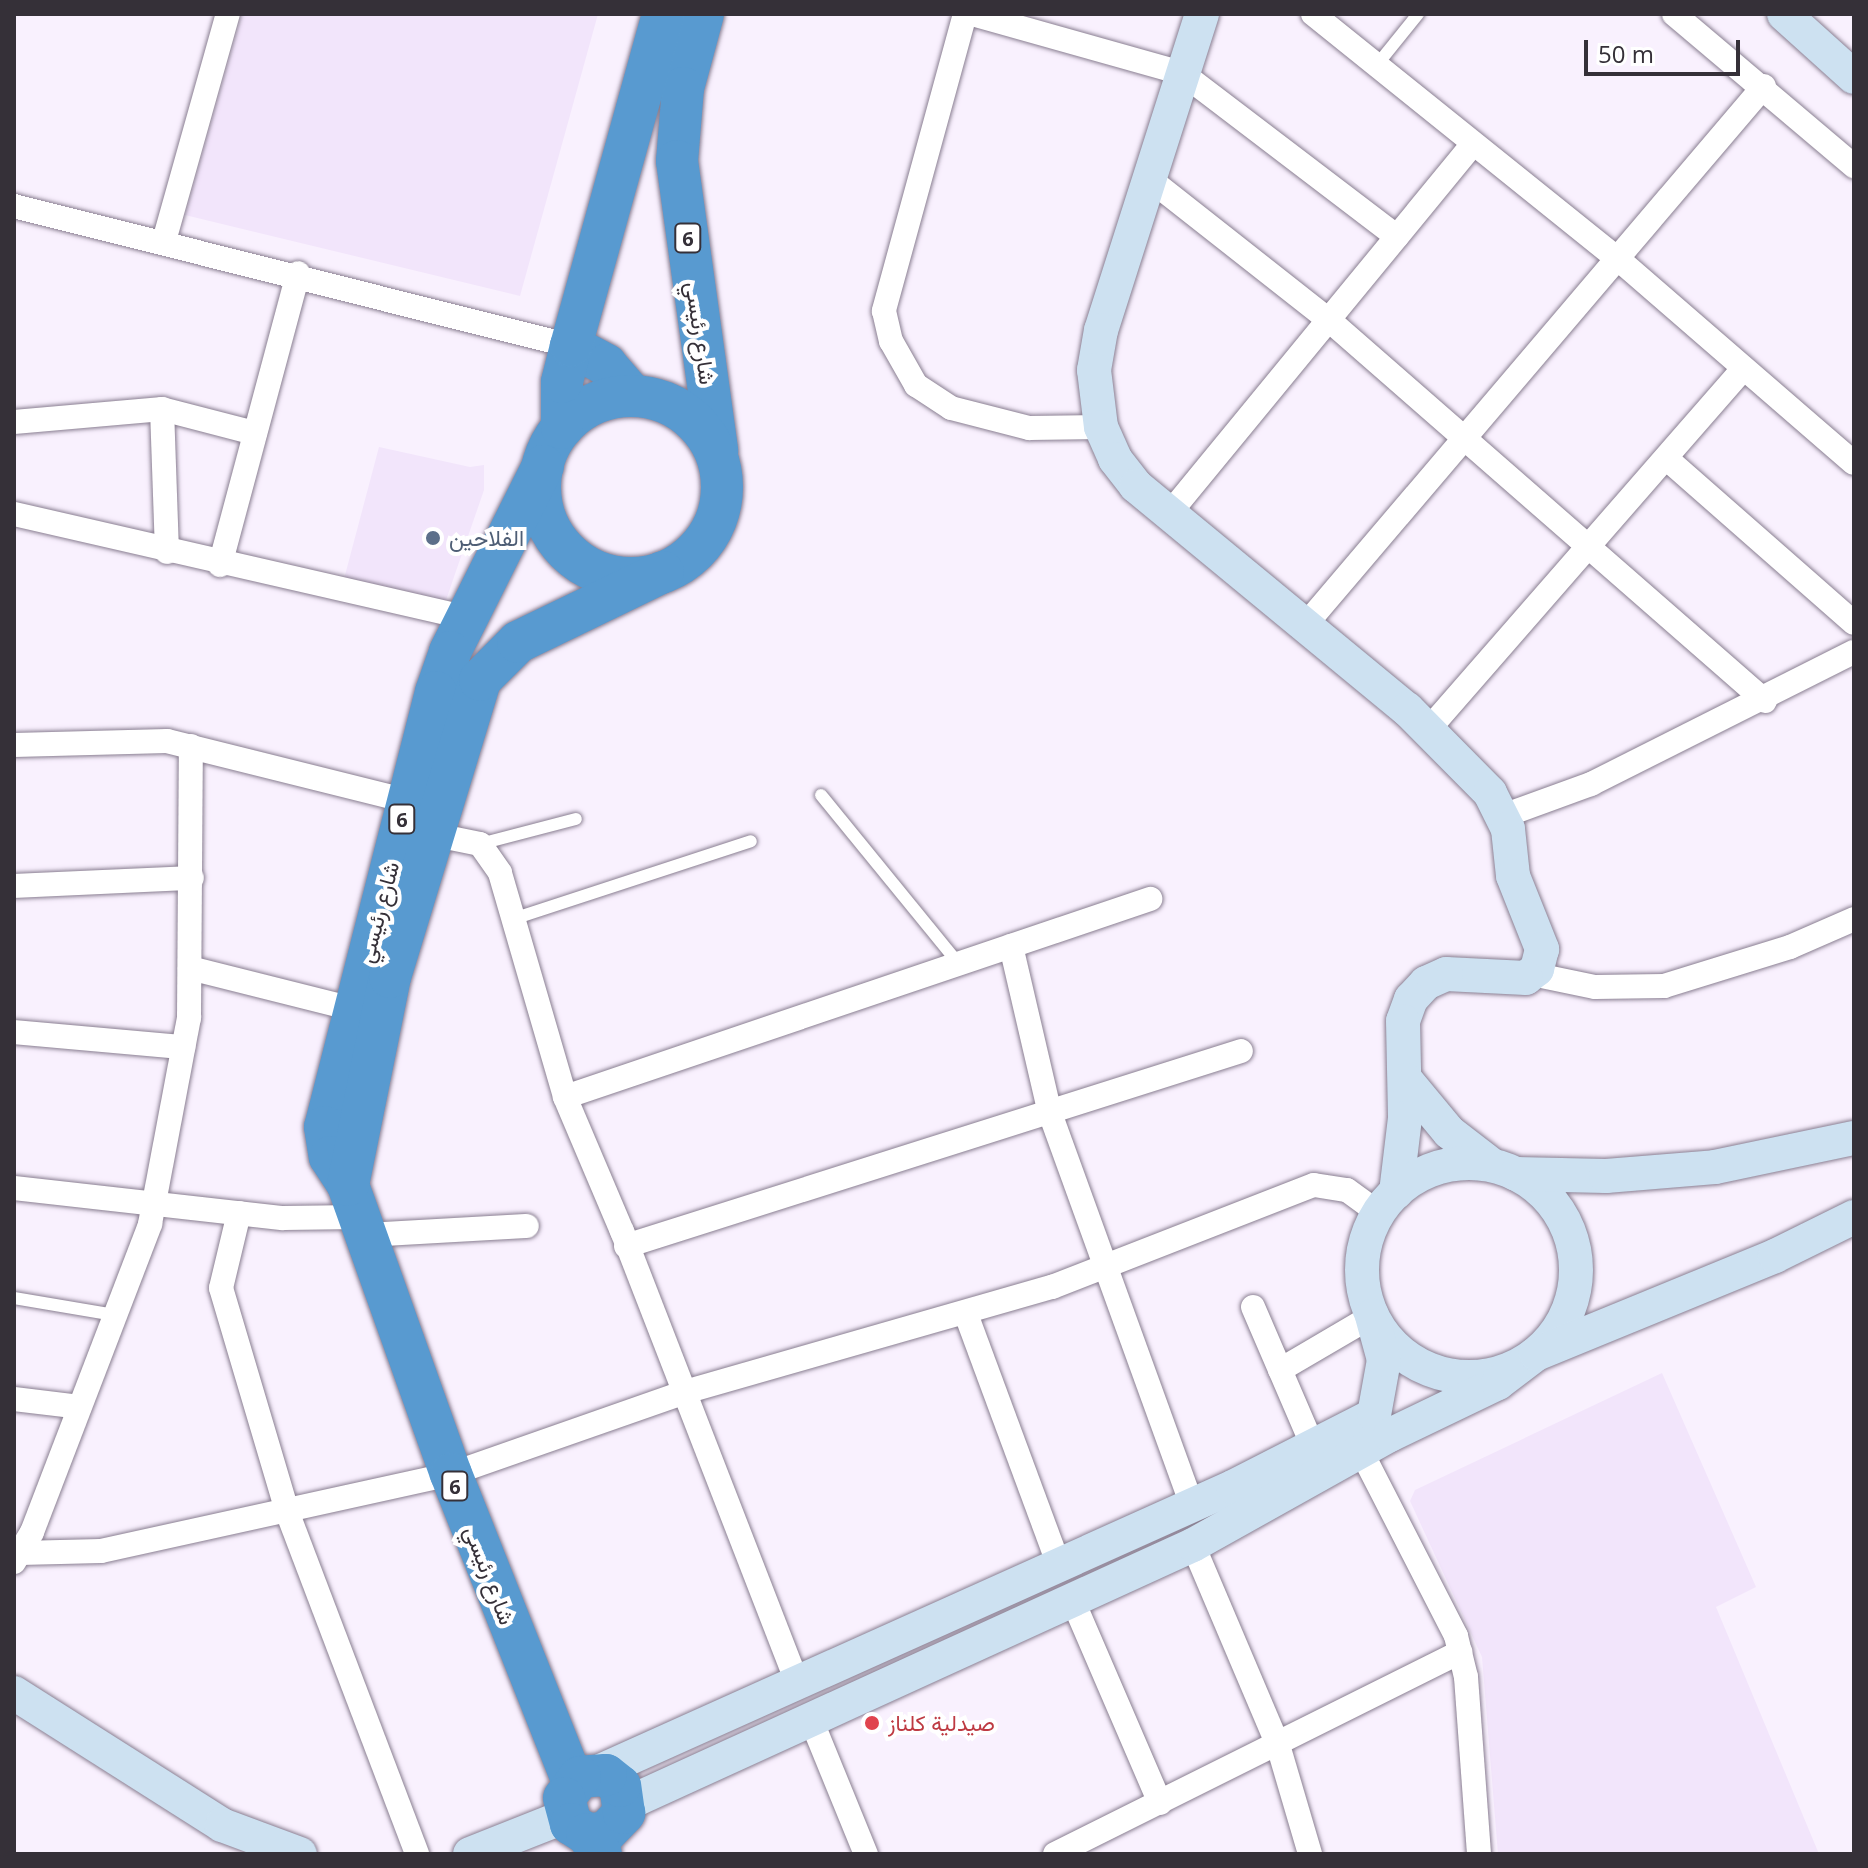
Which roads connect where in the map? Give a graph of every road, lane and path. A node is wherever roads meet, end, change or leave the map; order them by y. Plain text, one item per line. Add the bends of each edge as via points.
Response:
1 (228, 14) edge
2 (663, 14) edge
3 (703, 14) edge
4 (965, 14) edge
5 (972, 14) edge
6 (1202, 14) edge
7 (1313, 14) edge
8 (1418, 14) edge
9 (1674, 14) edge
10 (1784, 14) edge
11 (1376, 66) junction
12 (1182, 73) junction
13 (1854, 77) edge
14 (1764, 86) junction
15 (1472, 145) junction
16 (1854, 166) edge
17 (1147, 177) junction
18 (14, 206) edge
19 (1397, 237) junction
20 (164, 241) junction
21 (1617, 258) junction
22 (298, 273) junction
23 (1329, 320) junction
24 (571, 346) junction
25 (1741, 371) junction
26 (632, 395) junction
27 (162, 409) junction
28 (14, 422) edge
29 (1101, 427) junction
30 (562, 428) junction
31 (255, 433) junction
32 (1465, 437) junction
33 (1666, 458) junction
34 (1854, 463) edge
35 (719, 464) junction
36 (543, 466) junction
37 (14, 514) edge
38 (1169, 514) junction
39 (1591, 544) junction
40 (167, 552) junction
41 (220, 565) junction
42 (663, 572) junction
43 (467, 618) junction
44 (1307, 623) junction
45 (1854, 623) edge
46 (1854, 652) edge
47 (1765, 701) junction
48 (1428, 730) junction
49 (14, 745) edge
50 (191, 746) junction
51 (821, 795) dead end
52 (407, 801) junction
53 (1503, 816) junction
54 (576, 819) dead end
55 (431, 834) junction
56 (751, 841) dead end
57 (480, 844) junction
58 (192, 878) junction
59 (14, 886) edge
60 (1150, 899) dead end
61 (516, 918) junction
62 (1854, 919) edge
63 (1011, 946) junction
64 (958, 963) junction
65 (190, 968) junction
66 (1532, 974) junction
67 (353, 1009) junction
68 (14, 1032) edge
69 (183, 1047) junction
70 (1241, 1051) dead end
71 (1406, 1080) junction
72 (565, 1097) junction
73 (1050, 1113) junction
74 (1854, 1138) edge
75 (1504, 1169) junction
76 (14, 1188) edge
77 (1387, 1202) junction
78 (154, 1203) junction
79 (357, 1212) junction
80 (239, 1213) junction
81 (1854, 1217) edge
82 (527, 1226) dead end
83 (626, 1246) junction
84 (1103, 1268) junction
85 (14, 1298) edge
86 (1253, 1307) dead end
87 (966, 1314) junction
88 (115, 1315) junction
89 (1372, 1316) junction
90 (1536, 1354) junction
91 (1280, 1370) junction
92 (685, 1392) junction
93 (14, 1399) edge
94 (80, 1407) junction
95 (1313, 1446) junction
96 (1361, 1451) junction
97 (451, 1474) junction
98 (1191, 1503) junction
99 (288, 1514) junction
100 (1193, 1545) junction
101 (17, 1557) edge
102 (1058, 1563) junction
103 (1073, 1601) junction
104 (1460, 1652) junction
105 (798, 1685) junction
106 (14, 1693) edge
107 (812, 1722) junction
108 (1278, 1745) junction
109 (1160, 1803) junction
110 (598, 1818) edge
111 (300, 1854) edge
112 (417, 1854) edge
113 (470, 1854) edge
114 (866, 1854) edge
115 (1055, 1854) edge
116 (1310, 1854) edge
117 (1479, 1854) edge

1 - 20 street
2 - 24 highway, شارع رئيسي
3 - 35 highway, شارع رئيسي / 6 via 680,108 677,161
4 - 29 street via 884,311 891,341 916,385 951,408 1029,428
5 - 12 street
6 - 12 street
7 - 11 street
8 - 11 lane
9 - 14 street
10 - 13 street
11 - 15 street
12 - 17 street
12 - 19 street
14 - 16 street
14 - 21 street
15 - 19 street
15 - 21 street
17 - 23 street
17 - 29 street via 1096,351 1094,390
18 - 20 street
19 - 23 street
20 - 22 street
21 - 25 street
21 - 32 street
22 - 24 street
22 - 31 street
23 - 32 street
23 - 38 street
24 - 26 highway via 606,365
24 - 30 highway, شارع رئيسي via 562,382
25 - 33 street
25 - 34 street
26 - 30 highway, شارع رئيسي via 593,404
26 - 35 highway, شارع رئيسي via 682,411 709,440
27 - 28 street
27 - 31 street
27 - 40 street
29 - 38 street via 1125,473
30 - 36 highway, شارع رئيسي
31 - 41 street
32 - 39 street
32 - 44 street
33 - 39 street
33 - 45 street
35 - 42 highway, شارع رئيسي via 722,490 712,529 686,559
36 - 42 highway, شارع رئيسي via 546,518 576,559 612,576
36 - 43 highway, شارع رئيسي / 6
37 - 40 street
38 - 44 street
39 - 47 street
39 - 48 street
40 - 41 street
41 - 43 street
42 - 55 highway, شارع رئيسي / 6 via 543,628 488,669 473,696
43 - 52 highway, شارع رئيسي / 6 via 436,692
44 - 48 street
46 - 47 street
47 - 53 street via 1591,784
48 - 53 street via 1490,793
49 - 50 street via 158,740
50 - 52 street
50 - 58 street
51 - 64 lane
52 - 67 highway, شارع رئيسي / 6
53 - 66 street via 1513,876 1542,949
54 - 57 lane
55 - 57 street
55 - 79 highway, شارع رئيسي / 6 via 390,977
56 - 61 lane
57 - 61 street via 500,873
58 - 59 street
58 - 65 street
60 - 63 street
61 - 72 street
62 - 66 street via 1790,947 1664,986 1595,987
63 - 64 street
63 - 73 street
64 - 72 street
65 - 67 street
65 - 69 street
66 - 71 street via 1520,980 1457,972 1426,983 1411,999 1403,1021
67 - 79 highway, شارع رئيسي / 6 via 325,1127 330,1157
68 - 69 street
69 - 78 street
70 - 73 street
71 - 75 street via 1449,1132
71 - 77 street
72 - 83 street
73 - 83 street
73 - 84 street
74 - 75 street via 1715,1167 1606,1176
75 - 77 street via 1441,1167
75 - 90 street via 1542,1191 1561,1214 1573,1243 1571,1303 1557,1331
76 - 78 street
77 - 84 street via 1314,1185
77 - 89 street via 1362,1263
78 - 80 street
78 - 88 street
79 - 80 street
79 - 82 street
79 - 97 highway, شارع رئيسي / 6
80 - 99 street via 221,1288
81 - 90 street via 1775,1256
83 - 92 street
84 - 87 street
84 - 98 street
85 - 88 lane
86 - 91 street
87 - 92 street
87 - 102 street
88 - 94 street
89 - 90 street via 1407,1356 1445,1375 1477,1378 1509,1370
89 - 91 street
89 - 95 street via 1384,1360 1374,1415
90 - 96 street via 1498,1383
91 - 95 street
92 - 97 street
92 - 105 street
93 - 94 street
94 - 101 street
95 - 98 street
96 - 100 street
96 - 104 street via 1450,1621
97 - 99 street
97 - 110 highway, شارع رئيسي / 6
98 - 102 street
99 - 101 street via 101,1551
99 - 112 street
100 - 103 street
100 - 108 street
102 - 105 street
103 - 107 street
103 - 109 street
104 - 108 street
104 - 117 street
105 - 110 street
106 - 111 street via 222,1825
107 - 110 street
107 - 114 street
108 - 109 street
108 - 116 street
109 - 115 street
110 - 113 street

